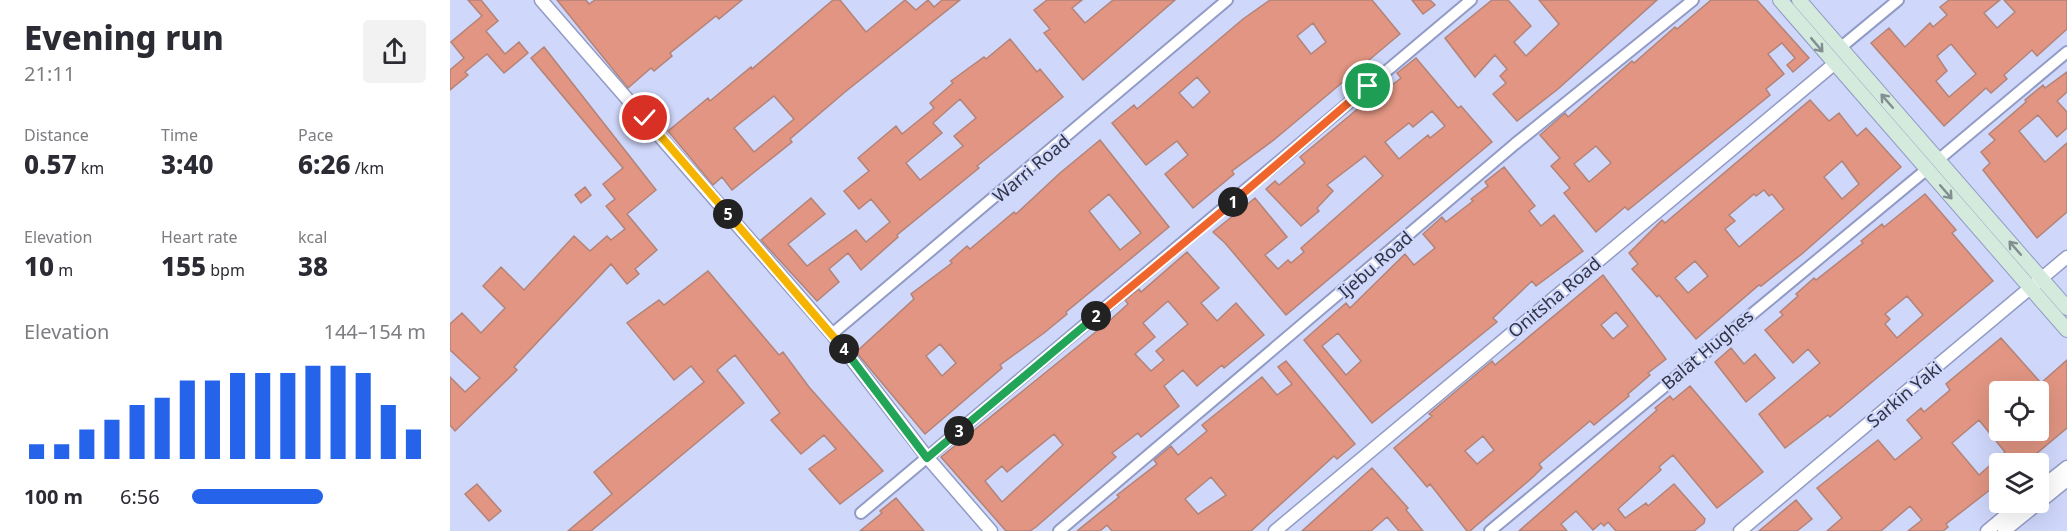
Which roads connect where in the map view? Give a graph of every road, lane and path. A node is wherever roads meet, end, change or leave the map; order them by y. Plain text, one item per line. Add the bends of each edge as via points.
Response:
1 (541, 0) edge
2 (1227, 0) edge
3 (1471, 0) edge
4 (1694, 0) edge
5 (1780, 0) edge
6 (1800, 0) edge
7 (1898, 0) edge
8 (1840, 48) junction
9 (2067, 52) edge
10 (1834, 64) junction
11 (1938, 160) junction
12 (1926, 170) junction
13 (2067, 257) edge
14 (2041, 278) junction
15 (2030, 287) junction
16 (2067, 308) edge
17 (2067, 330) edge
18 (832, 334) junction
19 (927, 458) junction
20 (2067, 467) edge
21 (2067, 480) edge
22 (2049, 481) edge
23 (861, 513) dead end
24 (2009, 513) edge
25 (992, 531) edge
26 (1059, 531) edge
27 (1275, 531) edge
28 (1490, 531) edge
29 (1740, 531) edge
30 (1987, 531) edge
31 (2004, 531) edge

1 - 18 street
2 - 18 street, Warri Road
3 - 19 street
4 - 26 street, Ijebu Road via 1515,144
5 -> 10 main road
6 - 8 main road
7 - 8 street
11 -> 8 main road
9 - 11 street
10 - 12 main road
10 - 27 street, Onitsha Road
14 -> 11 main road
12 -> 15 main road
12 - 28 street, Balat Hughes
13 - 14 street, Sarkin Yaki
14 - 15 street, Sarkin Yaki
14 - 16 main road
15 - 17 main road
15 - 29 street, Sarkin Yaki
18 - 19 street
19 - 23 street
19 - 25 street
20 - 22 street
21 - 31 street
24 - 30 street

